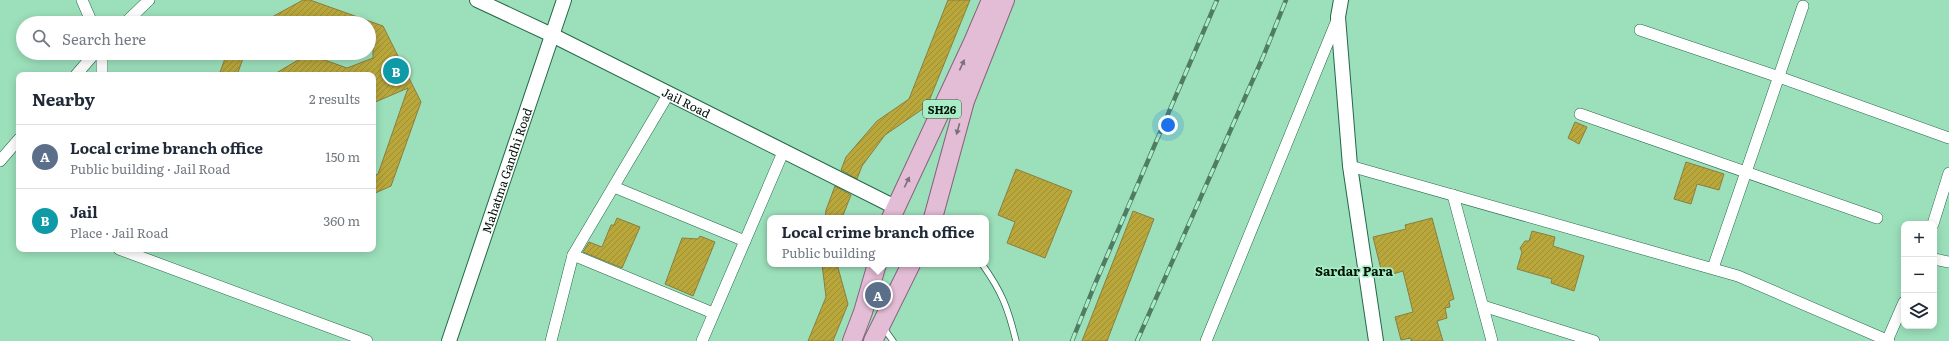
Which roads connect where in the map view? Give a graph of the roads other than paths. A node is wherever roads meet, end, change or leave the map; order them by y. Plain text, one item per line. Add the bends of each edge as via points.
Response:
1 (82, 0) edge
2 (149, 0) edge
3 (477, 0) edge
4 (564, 0) edge
5 (990, 0) edge
6 (1005, 0) edge
7 (1340, 0) edge
8 (1803, 6) dead end
9 (89, 16) edge
10 (132, 16) edge
11 (1338, 17) junction
12 (1640, 30) dead end
13 (552, 35) junction
14 (89, 60) edge
15 (102, 60) edge
16 (79, 72) edge
17 (102, 72) edge
18 (1779, 77) junction
19 (669, 93) junction
20 (1580, 114) dead end
21 (1949, 138) edge
22 (16, 142) edge
23 (784, 150) junction
24 (922, 152) junction
25 (2, 155) edge
26 (948, 163) junction
27 (1350, 166) junction
28 (1746, 172) junction
29 (1949, 173) edge
30 (614, 187) junction
31 (1453, 195) junction
32 (893, 212) edge
33 (934, 215) edge
34 (1877, 218) dead end
35 (1934, 221) edge
36 (745, 241) junction
37 (127, 252) edge
38 (573, 254) junction
39 (1937, 260) edge
40 (1949, 262) edge
41 (876, 267) edge
42 (909, 267) edge
43 (984, 267) edge
44 (1713, 268) junction
45 (1483, 306) junction
46 (1901, 309) edge
47 (714, 313) junction
48 (881, 323) junction
49 (553, 340) edge
50 (367, 341) edge
51 (449, 341) edge
52 (702, 341) edge
53 (852, 341) edge
54 (872, 341) edge
55 (894, 341) edge
56 (1016, 341) edge
57 (1206, 341) edge
58 (1376, 341) edge
59 (1492, 341) edge
60 (1594, 341) edge
61 (1888, 341) edge

1 - 9 street
2 - 10 street
3 - 13 street, Jail Road
4 - 13 street, Mahatma Gandhi Road
24 -> 5 main road, SH26
6 -> 26 main road, SH26 via 965,101
7 - 11 street
8 - 18 street
11 - 27 street
11 - 57 street
12 - 18 street
13 - 19 street, Jail Road
13 - 51 street, Mahatma Gandhi Road
14 - 16 street
15 - 17 street
18 - 21 street
18 - 28 street
19 - 23 street, Jail Road
19 - 30 street
20 - 28 street
22 - 25 street
23 - 32 street, Jail Road
23 - 36 street
24 - 26 main road
32 -> 24 main road, SH26
26 - 33 main road, SH26
27 - 31 street
27 - 58 street
28 - 34 street
28 - 44 street
29 - 35 street
30 - 36 street
30 - 38 street
31 - 44 street
31 - 45 street
36 - 47 street
37 - 50 street
38 - 47 street
38 - 49 street
39 - 40 street
41 - 53 main road
42 - 48 main road
43 - 56 lane via 1008,308
44 - 61 street via 1738,276
45 - 59 street
45 - 60 street
46 - 61 street
47 - 52 street
48 - 54 main road
48 - 55 lane

